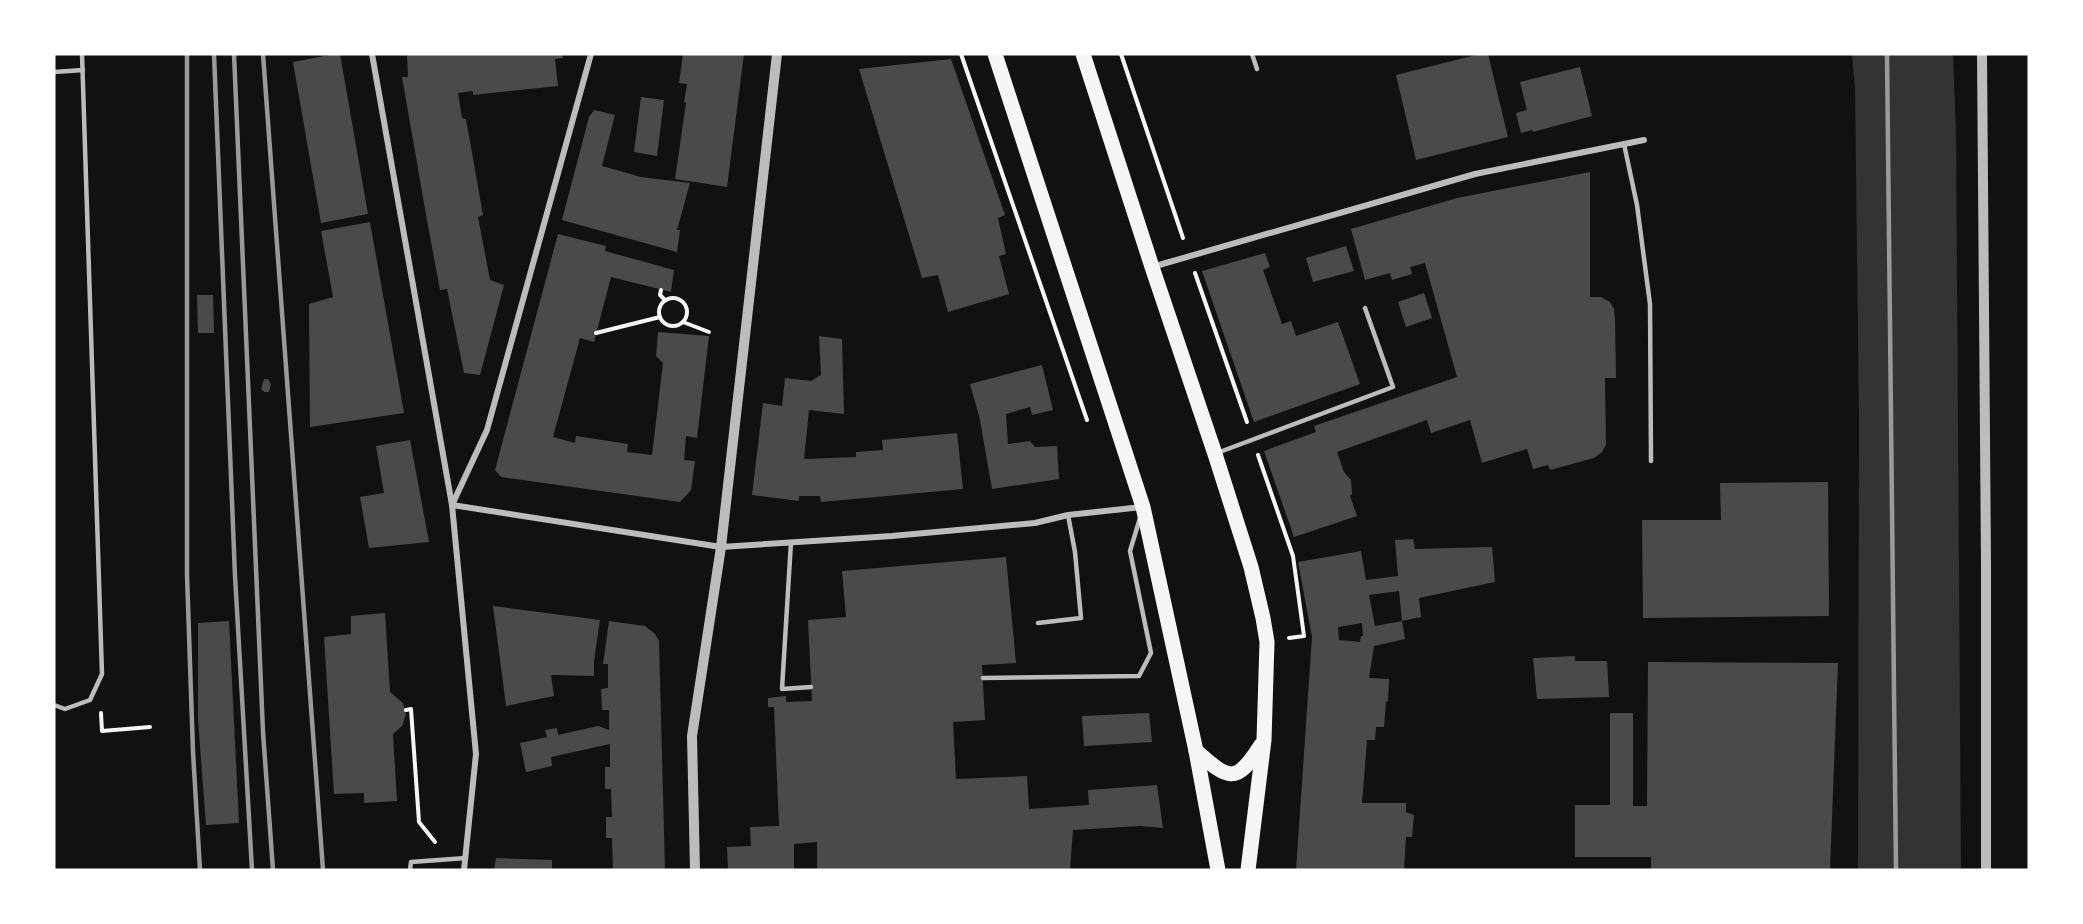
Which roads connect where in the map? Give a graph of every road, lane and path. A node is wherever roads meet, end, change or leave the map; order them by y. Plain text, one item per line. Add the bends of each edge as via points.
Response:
1 (82, 54) edge
2 (372, 54) edge
3 (591, 54) edge
4 (777, 54) edge
5 (961, 54) edge
6 (995, 54) edge
7 (1083, 54) edge
8 (1121, 54) edge
9 (1252, 54) edge
10 (1982, 54) edge
11 (1257, 69) dead end
12 (82, 70) junction
13 (54, 72) edge
14 (1644, 140) dead end
15 (1624, 144) junction
16 (1190, 256) junction
17 (1152, 267) junction
18 (662, 290) dead end
19 (664, 300) junction
20 (1365, 308) dead end
21 (660, 317) junction
22 (683, 322) junction
23 (709, 332) dead end
24 (596, 333) dead end
25 (1088, 423) dead end
26 (1252, 440) junction
27 (1215, 454) junction
28 (1651, 461) dead end
29 (452, 505) junction
30 (1143, 507) junction
31 (1068, 515) junction
32 (791, 542) junction
33 (721, 547) junction
34 (1038, 623) dead end
35 (1267, 642) junction
36 (983, 678) dead end
37 (811, 687) dead end
38 (54, 705) edge
39 (405, 710) dead end
40 (150, 727) dead end
41 (108, 730) dead end
42 (1264, 740) junction
43 (1196, 751) junction
44 (466, 858) junction
45 (449, 859) junction
46 (410, 870) edge
47 (464, 870) edge
48 (695, 870) edge
49 (1218, 870) edge
50 (1248, 870) edge
51 (1986, 870) edge

1 - 12 lane
2 - 29 street
3 - 29 street via 487,430
4 - 33 street
5 - 25 path
6 - 30 main road
7 - 17 main road
8 - 16 path
9 - 11 lane
10 - 51 street
12 - 13 lane
12 - 38 lane via 102,674 90,700 66,709
14 - 15 street
15 - 16 street via 1475,174
15 - 28 lane via 1637,205 1650,304
16 - 17 street
16 - 26 path
17 - 27 main road
18 - 19 path
19 - 21 path via 659,308
19 - 22 path via 673,297 686,304
20 - 26 lane via 1393,387
21 - 22 path via 670,326
21 - 24 path
22 - 23 path
26 - 27 lane
26 - 35 path via 1293,556 1304,636
27 - 35 main road via 1251,567
29 - 33 street
29 - 44 street via 476,754
30 - 31 street
30 - 36 lane via 1130,551 1151,653 1139,676
30 - 43 main road
31 - 32 street via 1023,524
31 - 34 lane via 1081,618
32 - 33 street
32 - 37 lane via 782,689
33 - 48 street via 692,735
35 - 42 main road
39 - 45 path via 411,709 419,822
40 - 41 path
42 - 43 main road via 1239,773 1215,767
42 - 50 main road
43 - 49 main road
44 - 45 lane
44 - 47 street
45 - 46 lane via 411,862

